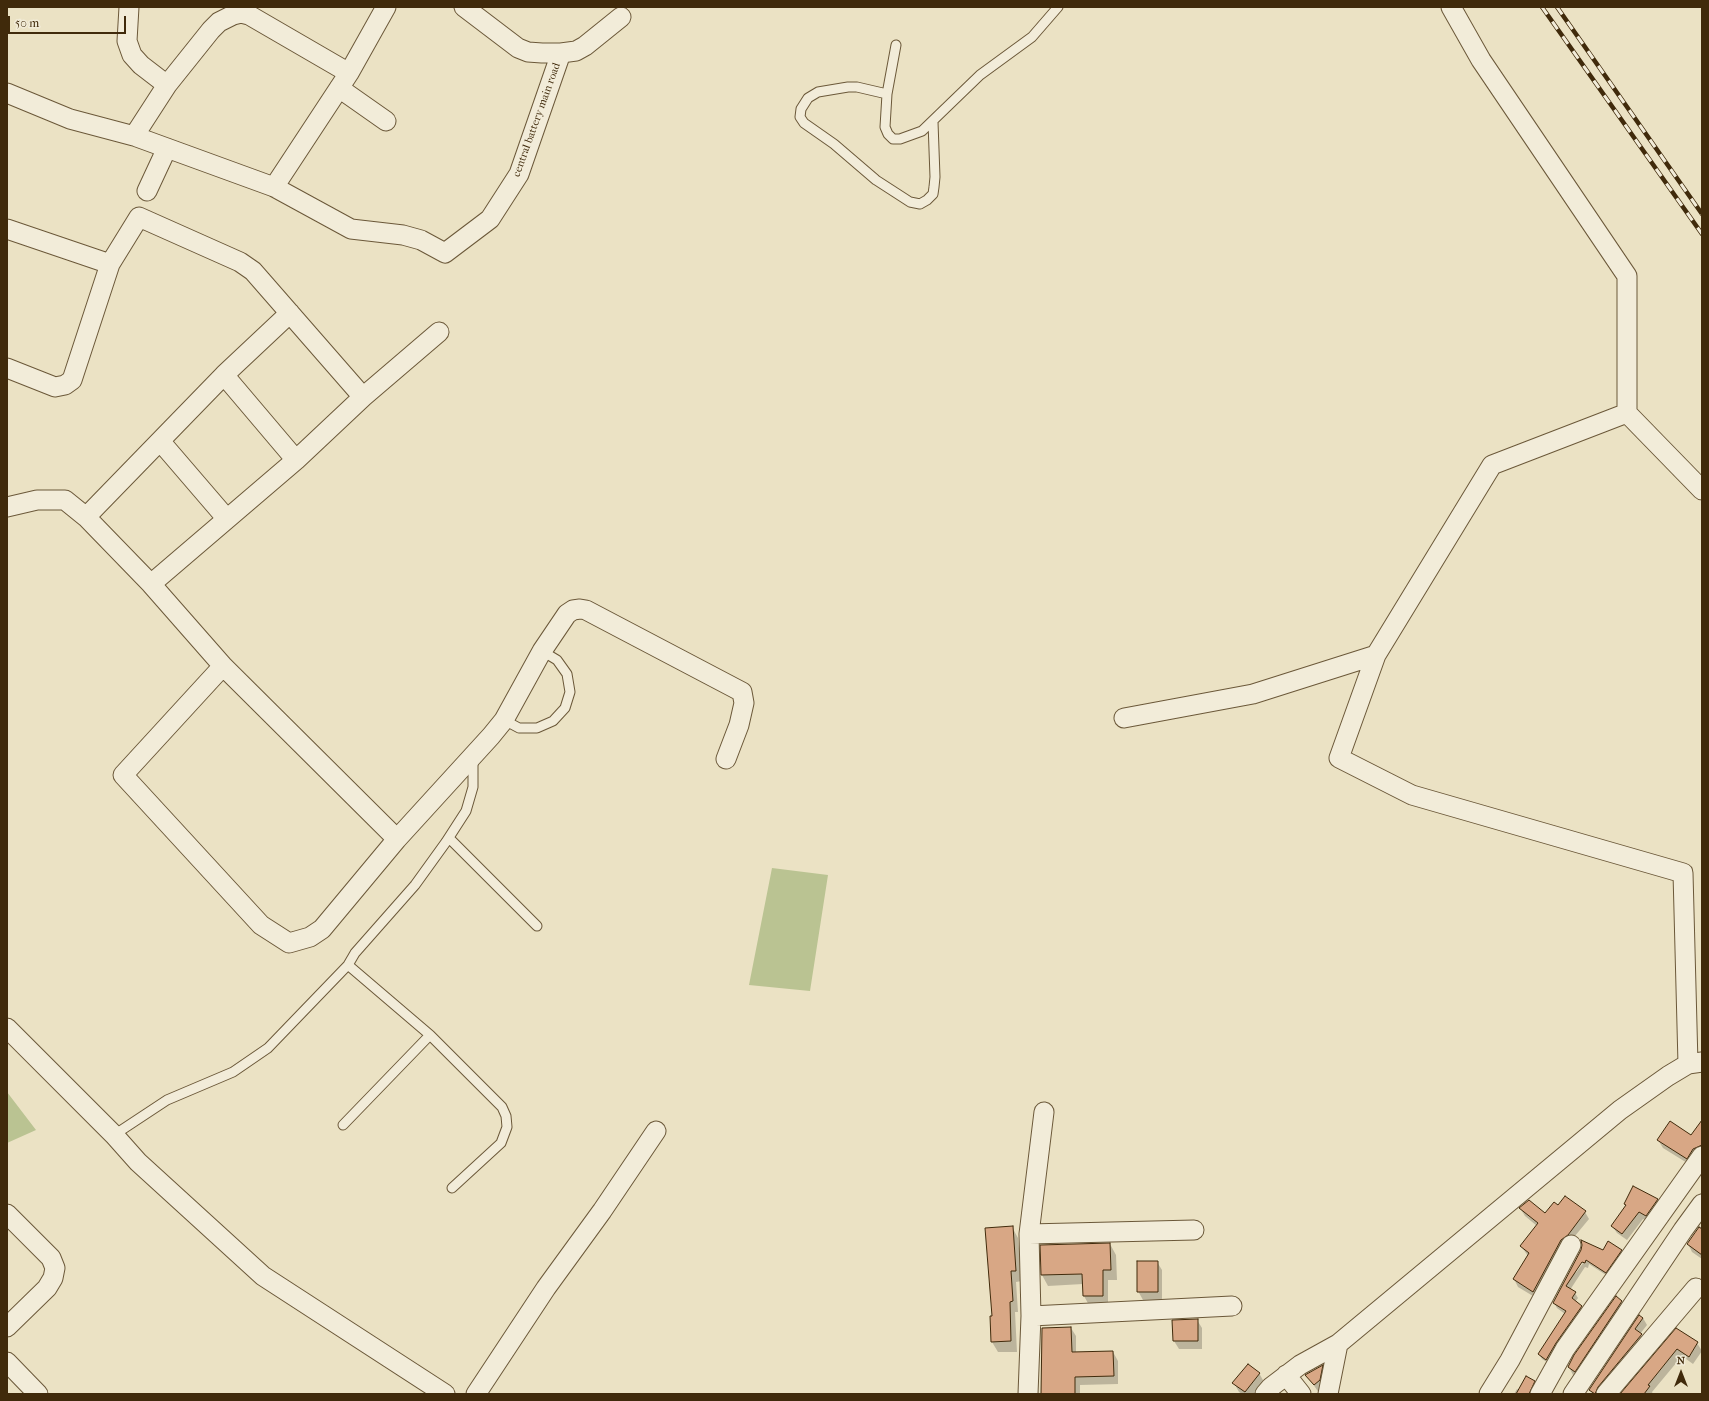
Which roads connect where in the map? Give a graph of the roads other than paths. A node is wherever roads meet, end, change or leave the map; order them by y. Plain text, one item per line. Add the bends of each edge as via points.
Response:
1 (129, 7) edge
2 (386, 7) edge
3 (464, 7) edge
4 (1058, 7) edge
5 (1451, 7) edge
6 (243, 10) edge
7 (621, 17) dead end
8 (896, 45) dead end
9 (561, 53) junction
10 (344, 81) junction
11 (167, 84) junction
12 (7, 93) edge
13 (887, 94) junction
14 (386, 121) dead end
15 (933, 122) junction
16 (134, 136) junction
17 (167, 148) junction
18 (274, 187) junction
19 (147, 191) dead end
20 (7, 228) edge
21 (110, 264) junction
22 (290, 313) junction
23 (439, 332) dead end
24 (7, 368) edge
25 (224, 375) junction
26 (363, 397) junction
27 (1627, 413) junction
28 (160, 441) junction
29 (296, 460) junction
30 (1702, 490) edge
31 (7, 507) edge
32 (86, 517) junction
33 (227, 519) junction
34 (151, 584) junction
35 (542, 651) junction
36 (1376, 655) junction
37 (223, 666) junction
38 (1124, 718) dead end
39 (504, 720) junction
40 (474, 756) junction
41 (726, 759) dead end
42 (449, 838) junction
43 (397, 839) junction
44 (538, 926) dead end
45 (348, 965) junction
46 (7, 1028) edge
47 (430, 1035) junction
48 (1695, 1063) edge
49 (1044, 1112) dead end
50 (343, 1125) dead end
51 (656, 1131) dead end
52 (114, 1135) junction
53 (1702, 1156) edge
54 (452, 1188) dead end
55 (1702, 1204) edge
56 (1660, 1213) junction
57 (7, 1214) edge
58 (1194, 1230) dead end
59 (1683, 1230) junction
60 (1029, 1234) junction
61 (1571, 1245) dead end
62 (1696, 1288) dead end
63 (1232, 1306) dead end
64 (1031, 1316) junction
65 (7, 1328) edge
66 (1338, 1344) junction
67 (7, 1362) edge
68 (1286, 1375) junction
69 (38, 1394) edge
70 (445, 1394) edge
71 (476, 1394) edge
72 (1028, 1394) edge
73 (1265, 1394) edge
74 (1301, 1394) edge
75 (1328, 1394) edge
76 (1489, 1394) edge
77 (1540, 1394) edge
78 (1573, 1394) edge
79 (1606, 1394) edge

1 - 11 street via 127,41 132,55
2 - 10 street
3 - 9 street via 518,48 528,52
4 - 15 lane via 1032,38 980,75
5 - 27 street via 1481,60 1627,276
6 - 10 street
6 - 11 street via 219,22
7 - 9 street via 585,46
8 - 13 lane
9 - 18 street, central battery main road via 519,174 490,219 445,253 403,234 351,229
10 - 14 street
10 - 18 street
11 - 16 street
12 - 16 street via 70,119
13 - 15 lane via 885,127 893,139 922,131
13 - 15 lane via 857,87 818,92 808,98 801,109 800,117 804,123 834,144 876,180 910,202 920,204 933,194 934,188
16 - 17 street
17 - 18 street
17 - 19 street
20 - 21 street
21 - 22 street via 139,217 240,262 264,281
21 - 24 street via 72,380 55,387
22 - 25 street
22 - 26 street
23 - 26 street
25 - 28 street
25 - 29 street
26 - 29 street
27 - 30 street
27 - 36 street via 1492,465
28 - 32 street
28 - 33 street
29 - 33 street
31 - 32 street via 37,500 65,500
32 - 34 street
33 - 34 street
34 - 37 street
35 - 39 street
35 - 39 lane via 557,660 567,674 570,692 565,708 553,722 537,728 519,728
35 - 41 street via 567,614 573,610 586,610 742,692 744,703 739,725
36 - 38 street via 1253,694
36 - 48 street via 1339,758 1412,795 1683,872
37 - 43 street
37 - 43 street via 123,774 261,925 289,943 310,937 322,929
39 - 40 street
40 - 42 lane via 472,787 466,811
40 - 43 street
42 - 44 lane
42 - 45 lane via 415,885 355,953
45 - 47 lane
45 - 52 lane via 268,1048 233,1072 166,1100
46 - 52 street
47 - 50 lane
47 - 54 lane via 502,1107 506,1116 507,1127 501,1143
48 - 66 street via 1668,1076 1620,1110
49 - 60 street
51 - 71 street via 546,1288
52 - 70 street via 138,1162 263,1276
53 - 56 street
55 - 59 street
56 - 59 street
56 - 77 street via 1565,1349
57 - 65 street via 51,1258 55,1268 47,1288
58 - 60 street
59 - 78 street
60 - 64 street
61 - 76 street via 1510,1360
62 - 79 street
63 - 64 street
64 - 72 street
66 - 68 street
66 - 75 street
67 - 69 street
68 - 73 street
68 - 74 street

